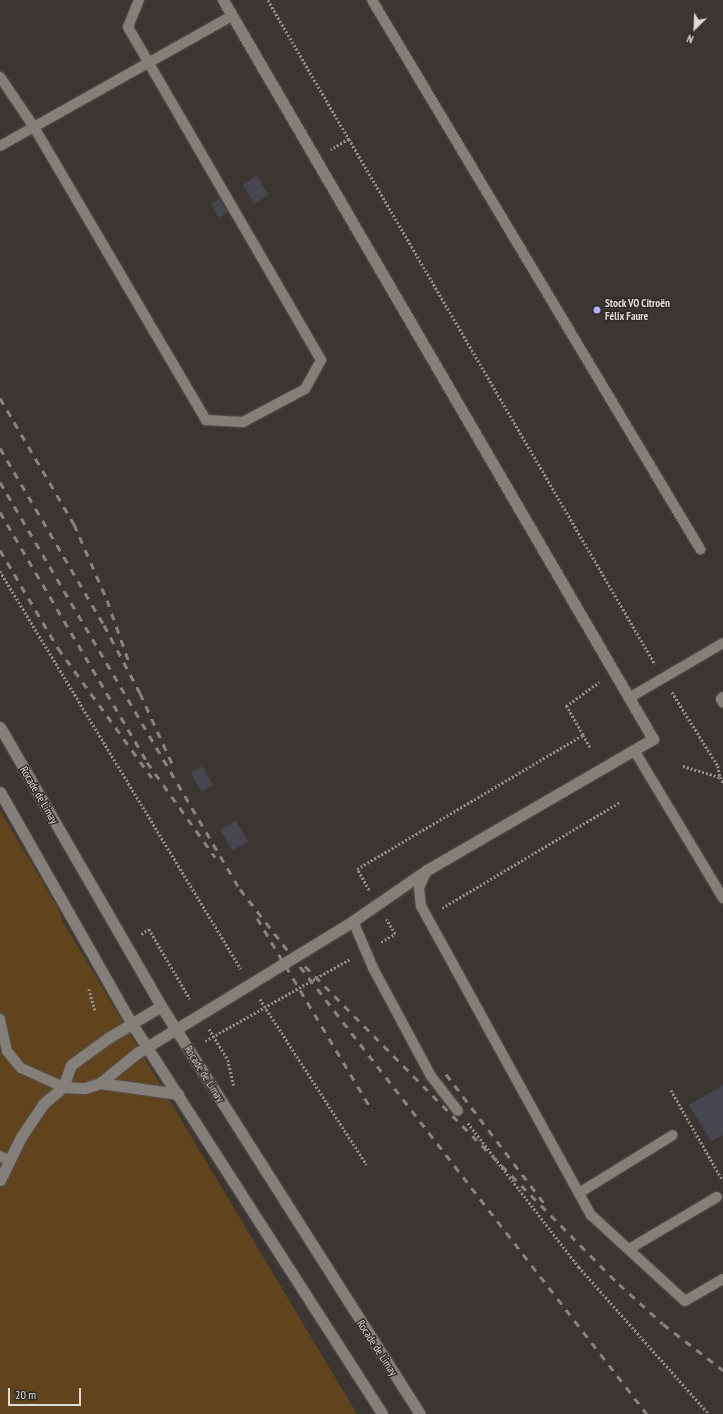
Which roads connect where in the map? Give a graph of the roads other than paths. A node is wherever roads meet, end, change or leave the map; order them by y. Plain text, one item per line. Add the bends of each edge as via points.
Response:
1 (139, 0) edge
2 (222, 0) edge
3 (372, 0) edge
4 (232, 16) junction
5 (147, 63) junction
6 (0, 76) edge
7 (34, 127) junction
8 (0, 146) edge
9 (700, 549) dead end
10 (723, 643) edge
11 (723, 697) edge
12 (629, 698) junction
13 (723, 703) edge
14 (0, 727) edge
15 (634, 750) junction
16 (0, 792) edge
17 (427, 870) junction
18 (723, 898) edge
19 (353, 921) junction
20 (162, 1006) junction
21 (0, 1019) edge
22 (132, 1024) junction
23 (176, 1029) junction
24 (148, 1047) junction
25 (100, 1083) junction
26 (63, 1087) junction
27 (178, 1094) junction
28 (458, 1111) road end
29 (673, 1135) dead end
30 (5, 1158) edge
31 (0, 1180) edge
32 (579, 1193) junction
33 (717, 1197) dead end
34 (629, 1249) junction
35 (723, 1279) edge
36 (382, 1414) edge
37 (420, 1414) edge

1 - 5 lane via 128,27
2 - 4 street
3 - 9 lane
4 - 5 lane
4 - 12 street
5 - 7 lane
5 - 7 lane via 321,360 305,389 243,422 206,420
6 - 7 lane
7 - 8 lane
10 - 12 lane
11 - 13 lane
12 - 15 street via 654,739
14 - 20 street, Rocade de Limay
15 - 17 street
15 - 18 lane
16 - 22 street
17 - 19 street
17 - 32 lane via 419,888 421,906 426,917
19 - 23 street
19 - 28 lane via 431,1076
20 - 22 street
20 - 23 street, Rocade de Limay
21 - 26 lane via 7,1051 21,1068
22 - 24 street
22 - 26 street via 71,1065
23 - 24 street
23 - 37 street, Rocade de Limay
24 - 25 street
24 - 27 street
25 - 26 street via 85,1088
25 - 27 street
26 - 30 street via 43,1104
27 - 36 street
29 - 32 lane
30 - 31 street
32 - 34 lane via 591,1215
33 - 34 lane
34 - 35 lane via 685,1301

